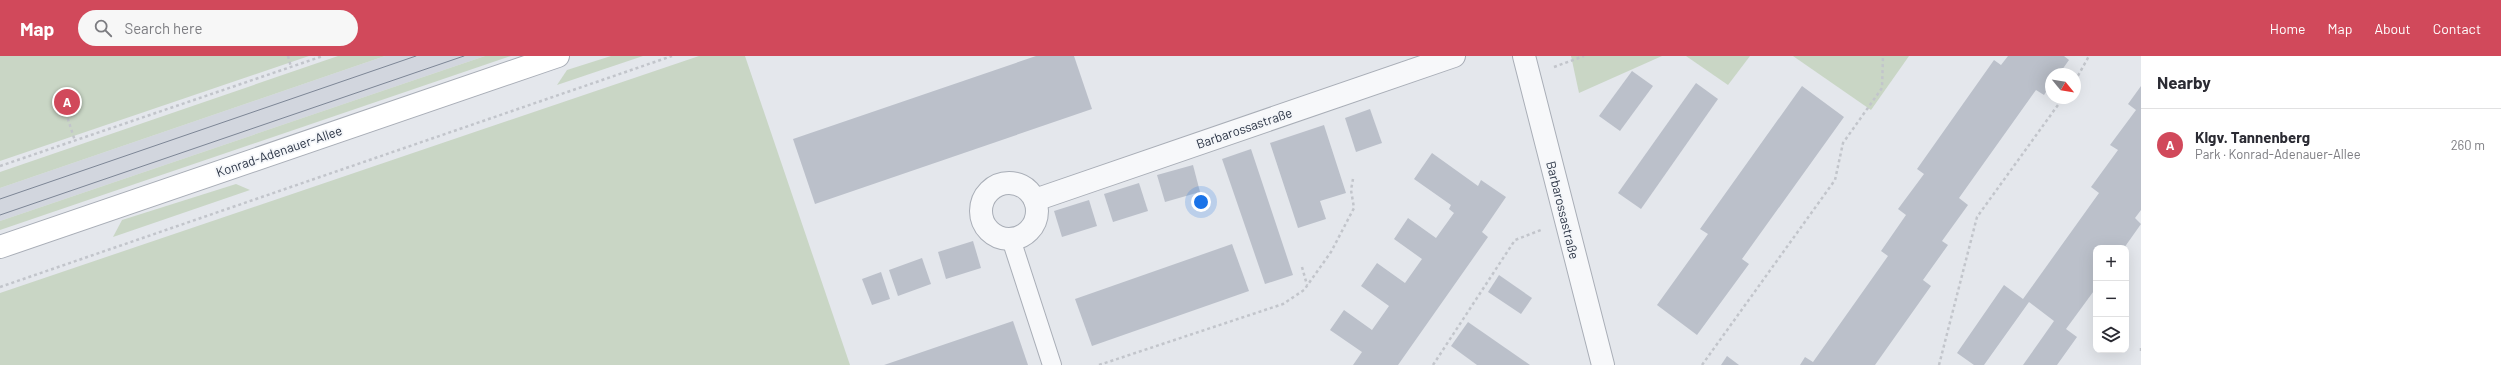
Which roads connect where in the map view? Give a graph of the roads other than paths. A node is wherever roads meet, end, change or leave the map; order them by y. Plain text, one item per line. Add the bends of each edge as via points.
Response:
1 (558, 56) edge
2 (1454, 56) edge
3 (1524, 56) edge
4 (1034, 200) junction
5 (1011, 239) junction
6 (0, 247) edge
7 (1052, 365) edge
8 (1603, 365) edge

1 - 6 main road, Konrad-Adenauer-Allee
2 - 4 street, Barbarossastraße
3 - 8 street, Barbarossastraße
4 - 5 street via 1036,215 1033,225 1025,234
4 - 5 street via 1022,186 1012,183 996,186 984,199 981,216 985,225 994,235
5 - 7 lane

